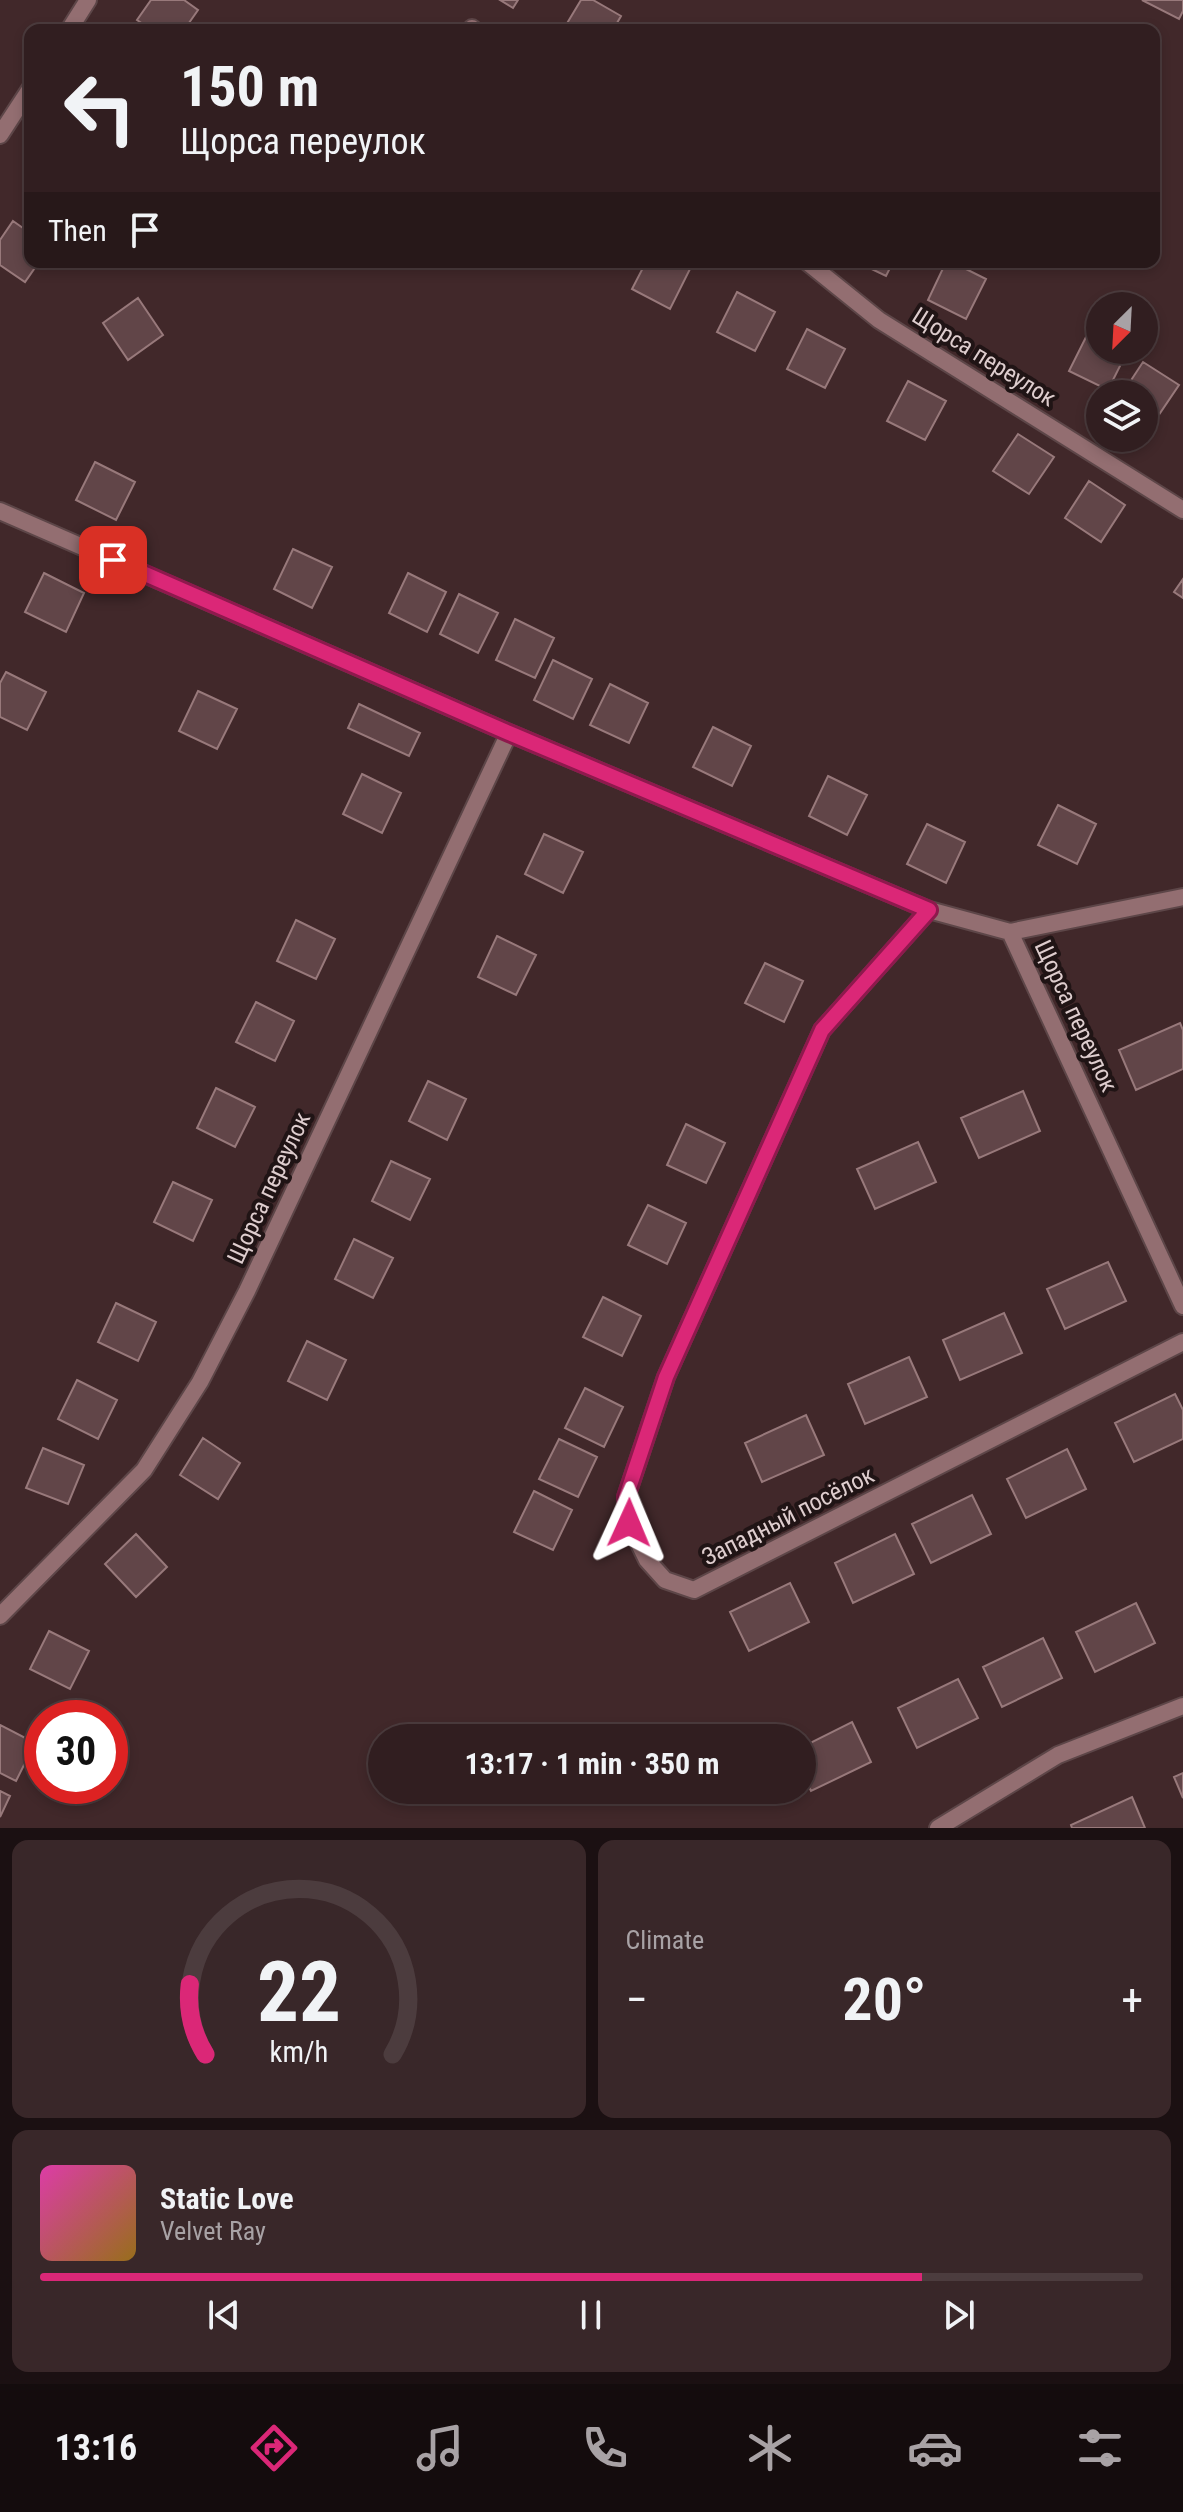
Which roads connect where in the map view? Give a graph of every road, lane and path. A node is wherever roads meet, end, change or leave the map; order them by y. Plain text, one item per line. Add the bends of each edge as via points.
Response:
1 (88, 0) edge
2 (73, 24) edge
3 (24, 98) edge
4 (0, 135) edge
5 (814, 268) edge
6 (1183, 510) edge
7 (0, 511) edge
8 (509, 733) junction
9 (1183, 897) edge
10 (929, 910) junction
11 (1010, 932) junction
12 (1183, 1306) edge
13 (1183, 1342) edge
14 (0, 1616) edge
15 (1183, 1706) edge
16 (938, 1828) edge

1 - 2 street
3 - 4 street
5 - 6 street, Щорса переулок via 879,320
7 - 8 street, Щорса переулок
8 - 10 street, Щорса переулок
8 - 14 street, Щорса переулок via 200,1382 144,1470
9 - 11 street
10 - 11 street, Щорса переулок
10 - 13 street, Западный посёлок via 822,1030 666,1377 626,1497 629,1523 647,1560 665,1580 694,1590
11 - 12 street, Щорса переулок
15 - 16 street via 1058,1755

